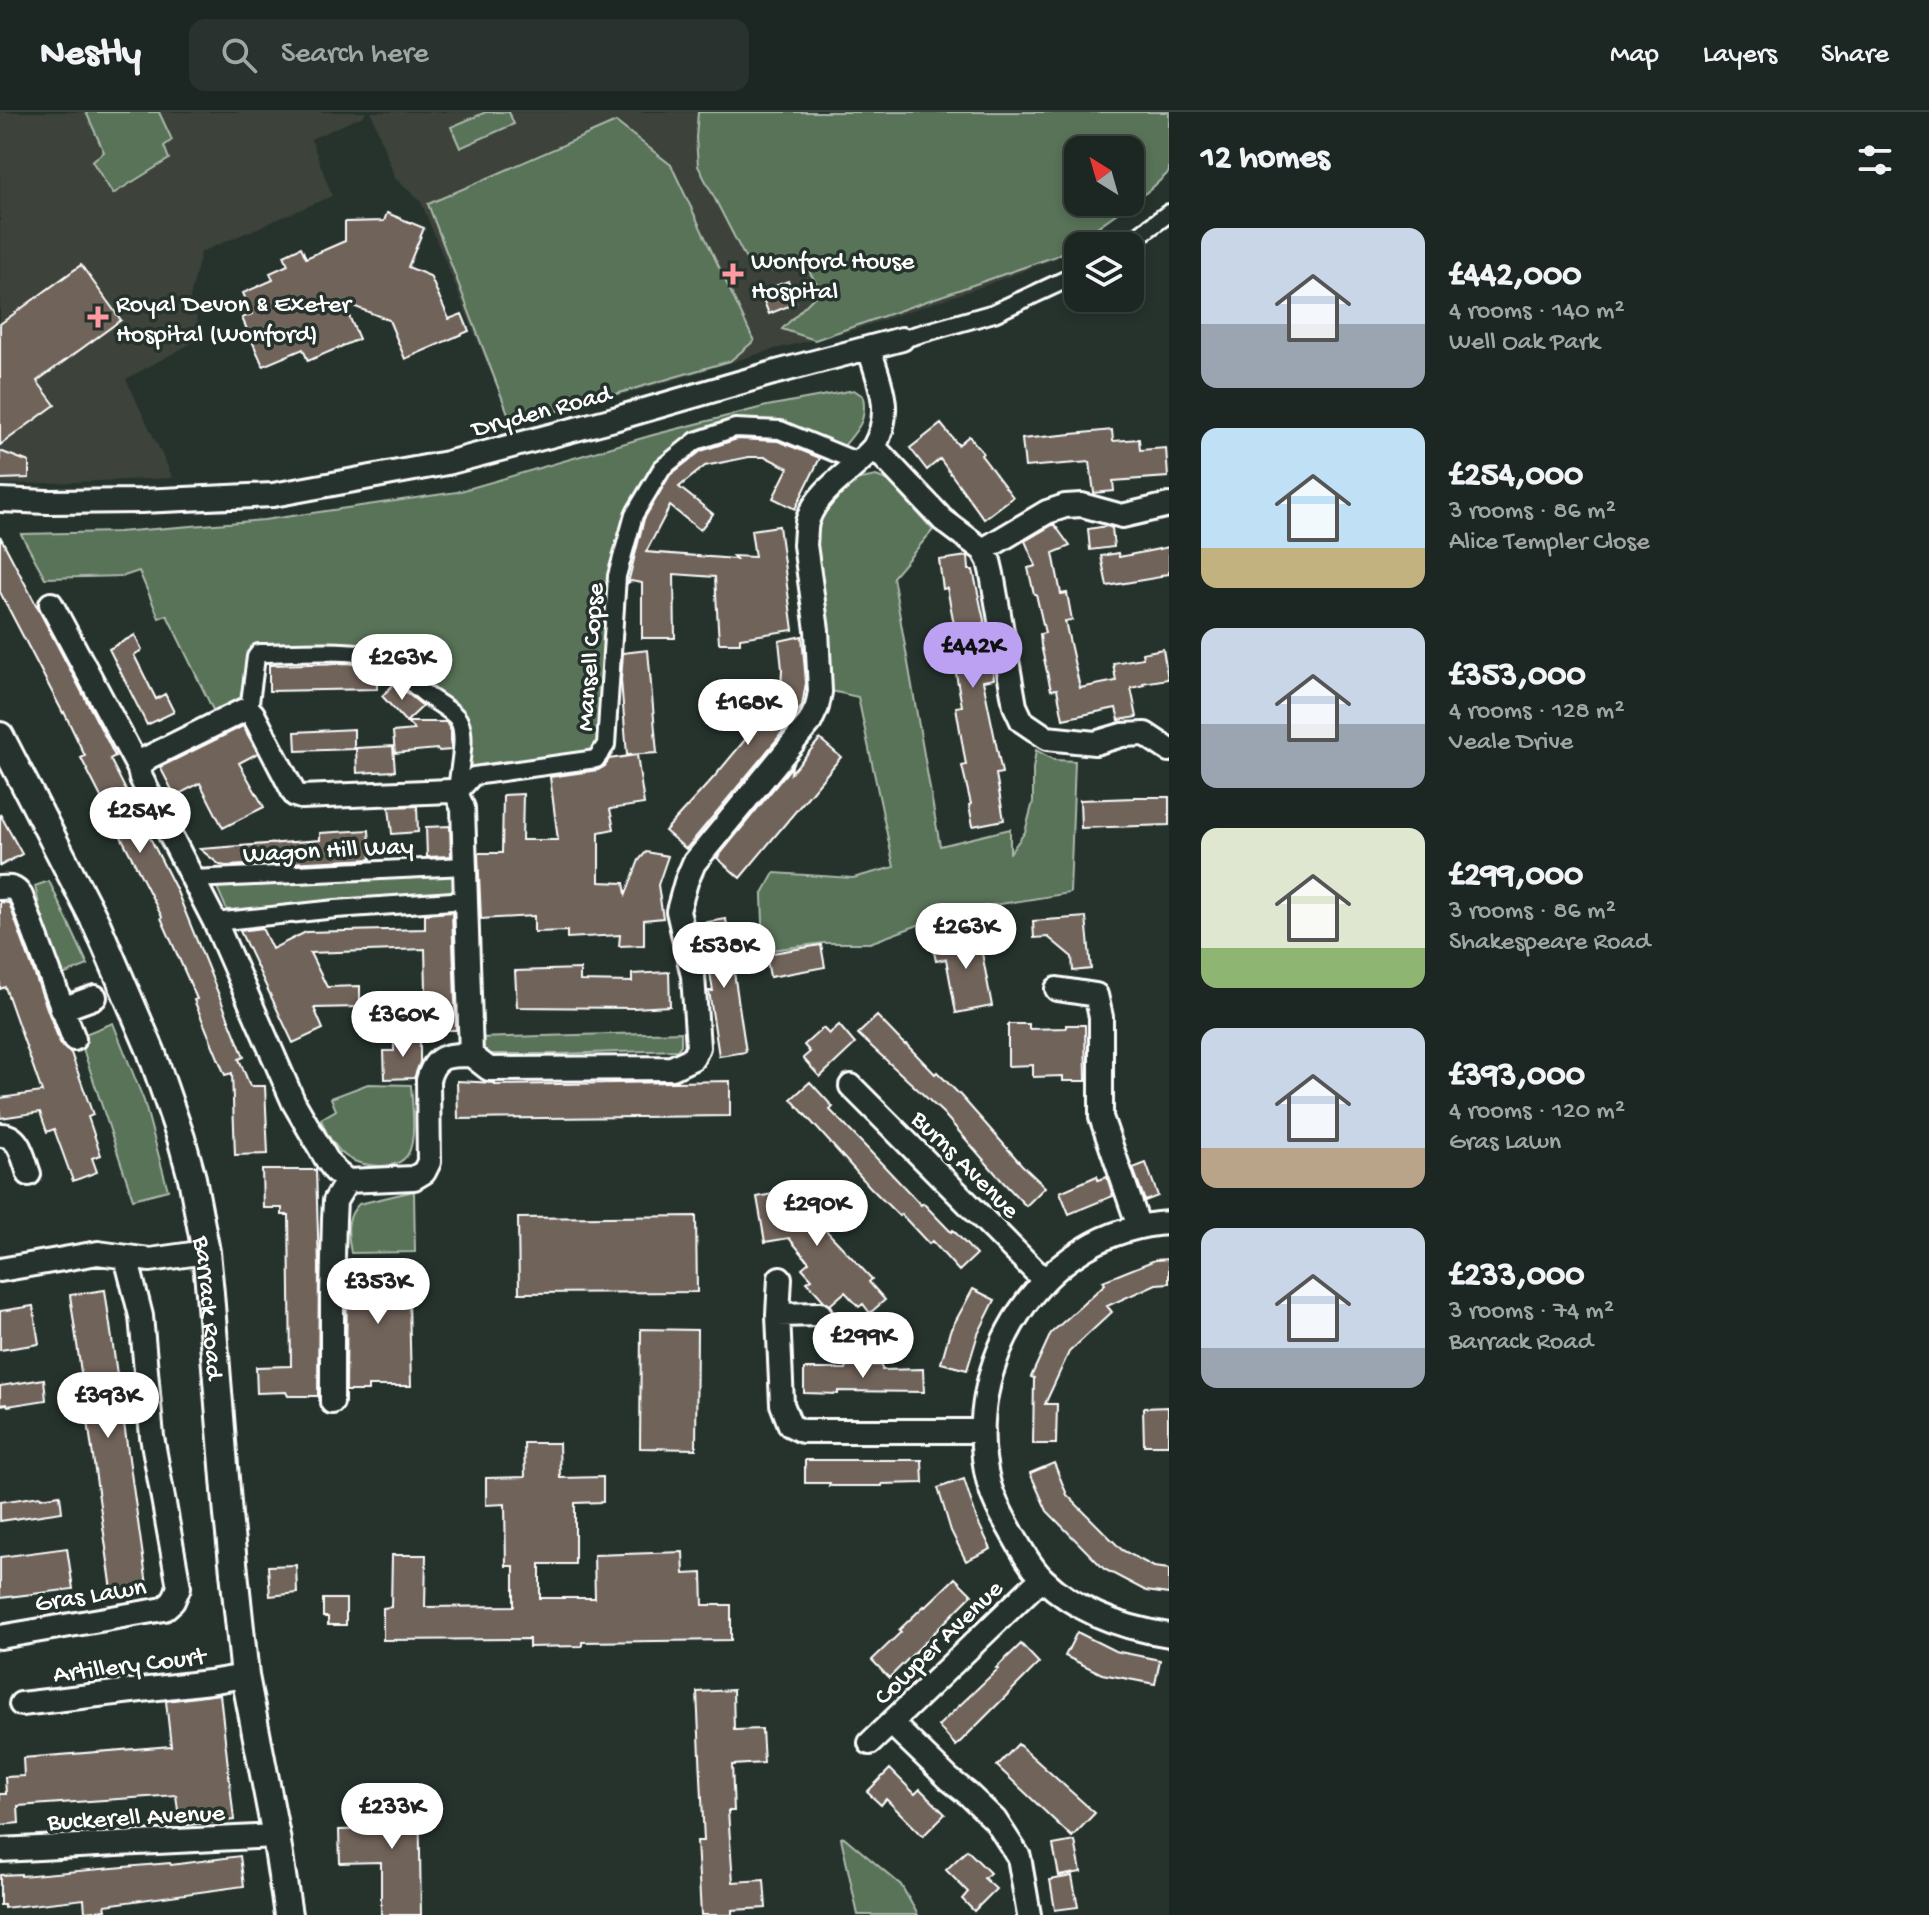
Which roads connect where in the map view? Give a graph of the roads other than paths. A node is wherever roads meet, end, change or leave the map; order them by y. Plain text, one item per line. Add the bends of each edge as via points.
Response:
1 (1169, 213) edge
2 (1143, 232) edge
3 (1064, 280) edge
4 (902, 339) joint
5 (869, 348) junction
6 (866, 455) junction
7 (0, 500) edge
8 (1169, 505) edge
9 (983, 550) junction
10 (51, 604) dead end
11 (249, 710) junction
12 (0, 736) edge
13 (1169, 750) edge
14 (139, 769) junction
15 (457, 795) junction
16 (465, 866) junction
17 (193, 879) junction
18 (0, 888) edge
19 (467, 900) junction
20 (215, 922) junction
21 (1057, 989) dead end
22 (95, 997) dead end
23 (62, 1009) junction
24 (74, 1039) dead end
25 (471, 1055) junction
26 (851, 1086) dead end
27 (0, 1135) edge
28 (29, 1174) dead end
29 (347, 1181) junction
30 (1169, 1223) edge
31 (1139, 1227) junction
32 (206, 1252) junction
33 (126, 1257) junction
34 (0, 1270) edge
35 (780, 1278) dead end
36 (1044, 1280) junction
37 (820, 1314) dead end
38 (778, 1315) junction
39 (332, 1402) dead end
40 (983, 1431) junction
41 (1042, 1578) junction
42 (1169, 1635) edge
43 (0, 1637) edge
44 (245, 1676) junction
45 (21, 1704) dead end
46 (892, 1724) junction
47 (870, 1743) dead end
48 (276, 1836) junction
49 (0, 1850) edge
50 (288, 1915) edge
51 (1029, 1915) edge

1 - 2 street
3 - 4 street, Dryden Road via 994,313
4 - 5 street, Dryden Road
5 - 6 street via 886,413 882,433
5 - 7 street, Dryden Road via 447,463 273,495
6 - 9 street
6 - 15 street, Mansell Copse via 780,430 735,428 696,441 662,468 634,515 617,576 606,745 596,759 474,776
6 - 25 street via 829,488 806,527 819,662 817,707 694,863 686,882 678,911 693,976 698,1026 693,1058 672,1068 489,1069
8 - 9 street via 1122,516 1065,506
9 - 13 street via 1022,721 1047,738 1095,743 1145,734
10 - 14 street
11 - 14 street via 147,758
11 - 15 street via 295,795
11 - 15 street via 259,653 368,654 381,659 458,719 462,752
12 - 32 street, Barrack Road via 97,925 151,1051 192,1178
14 - 17 street
15 - 16 street via 463,808
16 - 17 street, Wagon Hill Way
16 - 19 street
17 - 20 street
18 - 23 street via 16,889 21,896
19 - 20 street
19 - 25 street
20 - 29 street via 294,1103 327,1160
21 - 31 street via 1096,995 1101,1017 1101,1117
22 - 23 street
23 - 24 street
25 - 29 street via 448,1056 430,1071 429,1162 424,1172 414,1178
26 - 36 street, Burns Avenue
27 - 28 street via 16,1139
29 - 39 street via 335,1201
30 - 31 street
31 - 36 street via 1080,1251
32 - 33 street via 150,1260
32 - 44 street, Barrack Road
33 - 34 street via 98,1253
33 - 43 street, Gras Lawn via 141,1316 152,1437 179,1587 164,1609
35 - 38 street
36 - 40 street via 1019,1312 996,1360
37 - 38 street
38 - 40 street via 782,1404 790,1425 802,1431
40 - 41 street via 995,1501
41 - 42 street via 1116,1623
41 - 46 street, Cowper Avenue
44 - 45 street, Artillery Court
44 - 48 street, Barrack Road
46 - 47 street, Cowper Avenue
46 - 51 street via 995,1820 1019,1857
48 - 49 street, Buckerell Avenue
48 - 50 street, Barrack Road

